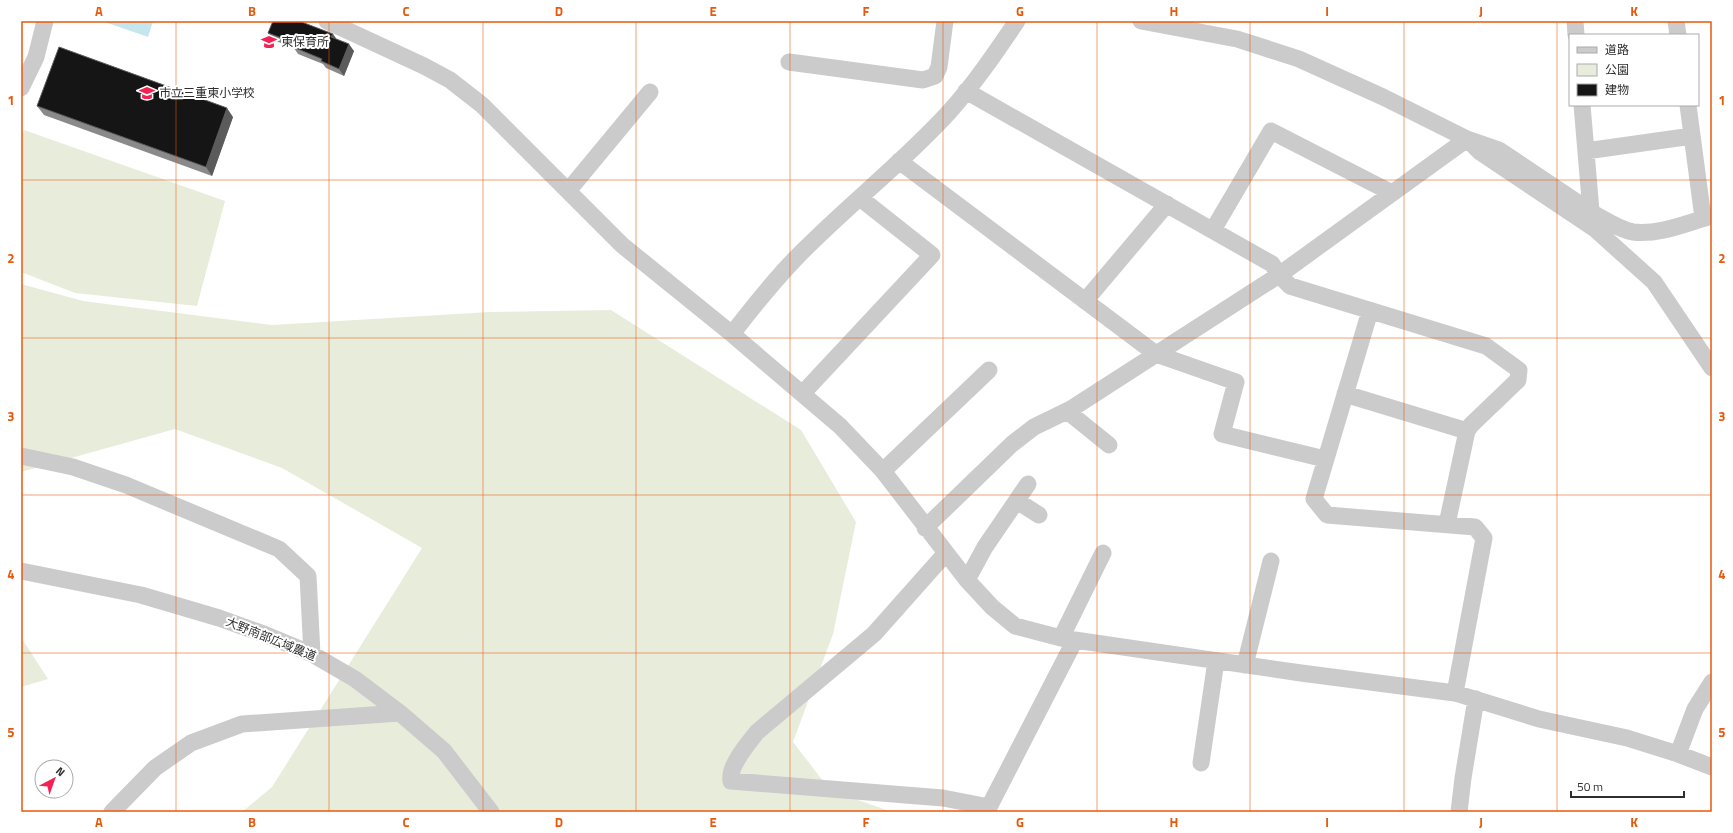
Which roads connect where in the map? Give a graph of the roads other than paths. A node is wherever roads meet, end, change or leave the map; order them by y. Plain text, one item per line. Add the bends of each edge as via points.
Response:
1 (45, 21) edge
2 (327, 21) edge
3 (945, 21) edge
4 (1017, 21) edge
5 (1141, 21) edge
6 (1575, 21) edge
7 (1676, 21) edge
8 (1576, 34) edge
9 (1678, 34) edge
10 (789, 62) dead end
11 (21, 88) edge
12 (966, 91) junction
13 (650, 92) dead end
14 (1582, 106) edge
15 (1688, 106) edge
16 (1692, 136) junction
17 (1468, 139) junction
18 (1586, 151) junction
19 (899, 161) junction
20 (568, 191) junction
21 (1392, 193) junction
22 (860, 198) junction
23 (1167, 204) junction
24 (1591, 211) junction
25 (1708, 217) edge
26 (1213, 230) junction
27 (1279, 275) junction
28 (1085, 301) junction
29 (1370, 311) junction
30 (732, 334) junction
31 (1156, 354) junction
32 (1712, 368) edge
33 (989, 370) dead end
34 (803, 393) junction
35 (1346, 394) junction
36 (1067, 411) junction
37 (1467, 431) junction
38 (1109, 445) dead end
39 (21, 456) edge
40 (1326, 460) junction
41 (883, 471) junction
42 (1028, 484) dead end
43 (1017, 500) junction
44 (1039, 515) dead end
45 (1447, 524) junction
46 (925, 528) junction
47 (946, 553) junction
48 (1103, 553) dead end
49 (1271, 561) dead end
50 (21, 571) edge
51 (967, 580) junction
52 (1068, 639) junction
53 (312, 654) junction
54 (1216, 661) junction
55 (1245, 664) junction
56 (1712, 682) edge
57 (1455, 693) junction
58 (1476, 699) junction
59 (400, 713) junction
60 (1678, 754) junction
61 (1201, 763) dead end
62 (1712, 767) edge
63 (112, 812) edge
64 (491, 812) edge
65 (1459, 812) edge

1 - 11 street via 36,57
2 - 20 street via 450,80 482,105
3 - 10 street via 939,67 935,76 923,80
4 - 12 street
5 - 17 street via 1237,39 1298,59
6 - 8 street
7 - 9 street
12 - 19 street via 950,111
12 - 23 street
13 - 20 street
14 - 18 street
15 - 16 street
16 - 18 street
16 - 25 street
17 - 21 street
17 - 24 street via 1499,150
17 - 32 street via 1480,152 1595,229 1654,282
18 - 24 street
19 - 22 street
19 - 28 street
20 - 30 street via 622,245
21 - 26 street via 1271,131
21 - 27 street
22 - 30 street via 794,259
22 - 34 street via 932,255
23 - 26 street
23 - 28 street
24 - 25 street via 1608,222 1632,232 1659,232
26 - 27 street via 1272,264
27 - 29 street via 1290,286
27 - 31 street
28 - 31 street
29 - 35 street
29 - 37 street via 1486,346 1519,370 1518,380
30 - 34 street
31 - 36 street
31 - 40 street via 1236,382 1222,434
33 - 41 street
34 - 41 street via 840,426
35 - 37 street
35 - 40 street
36 - 38 street
36 - 46 street via 1034,427 1012,444
37 - 45 street
39 - 53 street via 73,467 126,485 279,549 308,576
40 - 45 street via 1314,499 1327,515
41 - 46 street
42 - 43 street
43 - 44 street
43 - 51 street via 985,547
45 - 57 street via 1475,527 1484,538
46 - 47 street
47 - 51 street
47 - 52 street via 874,634 758,732 742,751 730,775 731,781 943,798 989,807
48 - 52 street
49 - 55 street
50 - 53 street, 大野南部広域農道 via 141,595 219,618
51 - 52 street via 992,607 1015,626
52 - 54 street
53 - 59 street, 大野南部広域農道 via 355,678
54 - 55 street
54 - 61 street
55 - 57 street
56 - 60 street via 1695,709
57 - 58 street
58 - 60 street via 1539,719 1627,738
58 - 65 street
59 - 63 street via 242,724 191,743 155,768
59 - 64 street, 大野南部広域農道 via 444,751
60 - 62 street

